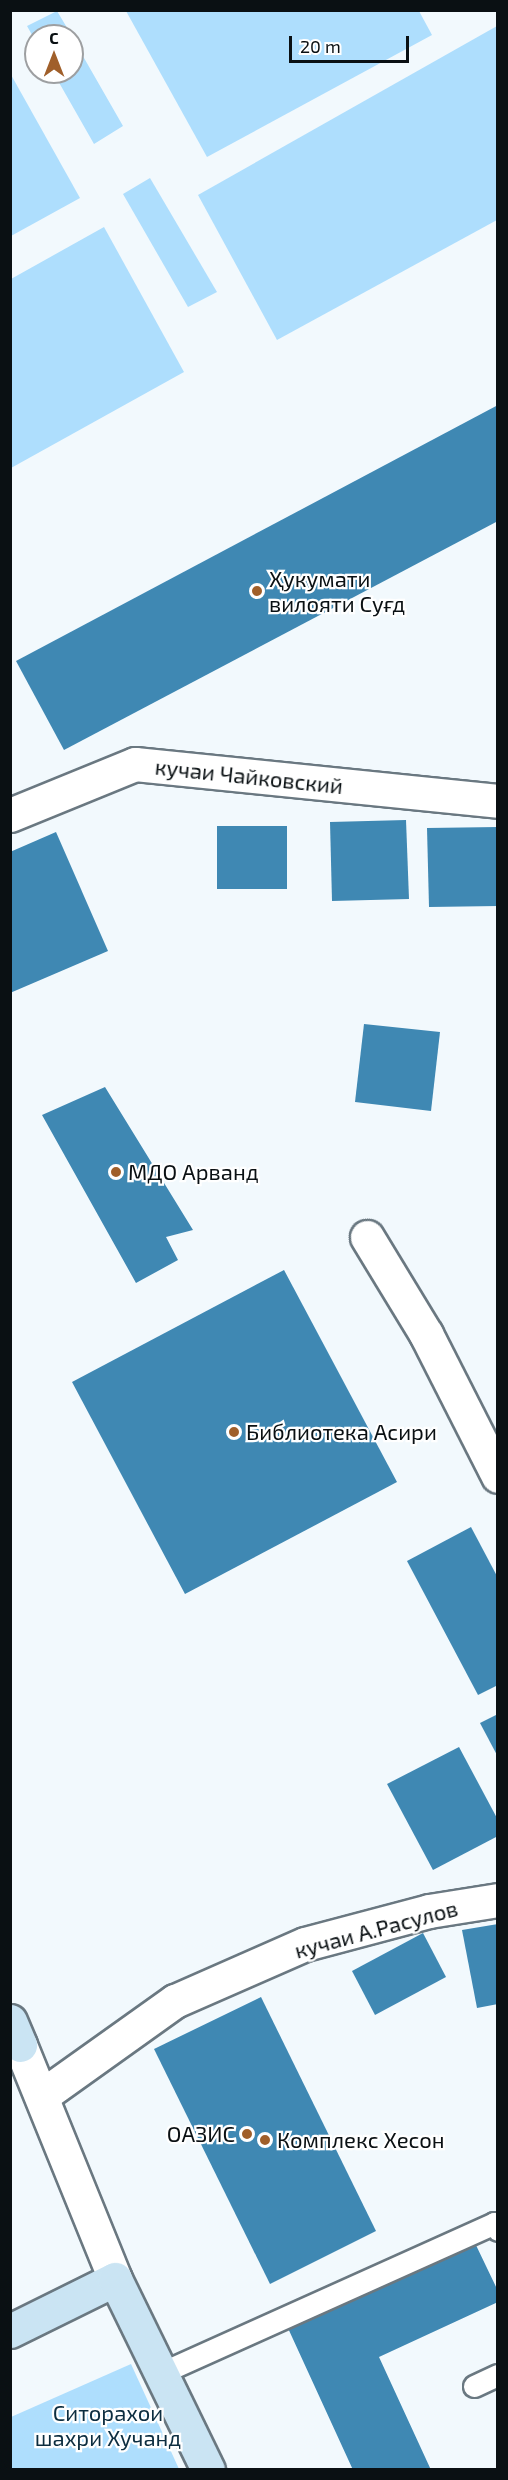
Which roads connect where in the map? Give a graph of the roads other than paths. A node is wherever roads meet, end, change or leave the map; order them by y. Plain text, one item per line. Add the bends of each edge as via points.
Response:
1 (498, 801) edge
2 (10, 815) edge
3 (367, 1237) dead end
4 (498, 1476) edge
5 (498, 1900) edge
6 (16, 2033) edge
7 (43, 2095) junction
8 (498, 2230) edge
9 (115, 2278) junction
10 (10, 2331) edge
11 (161, 2373) junction
12 (498, 2375) edge
13 (474, 2386) dead end
14 (208, 2469) edge

1 - 2 street, кучаи Чайковский via 135,764
3 - 4 street via 426,1334
5 - 7 street, кучаи А.Расулов via 429,1911 305,1944 175,2001
6 - 7 street
7 - 9 street
8 - 11 lane via 494,2223
9 - 10 street
9 - 11 street
11 - 14 street
12 - 13 lane

